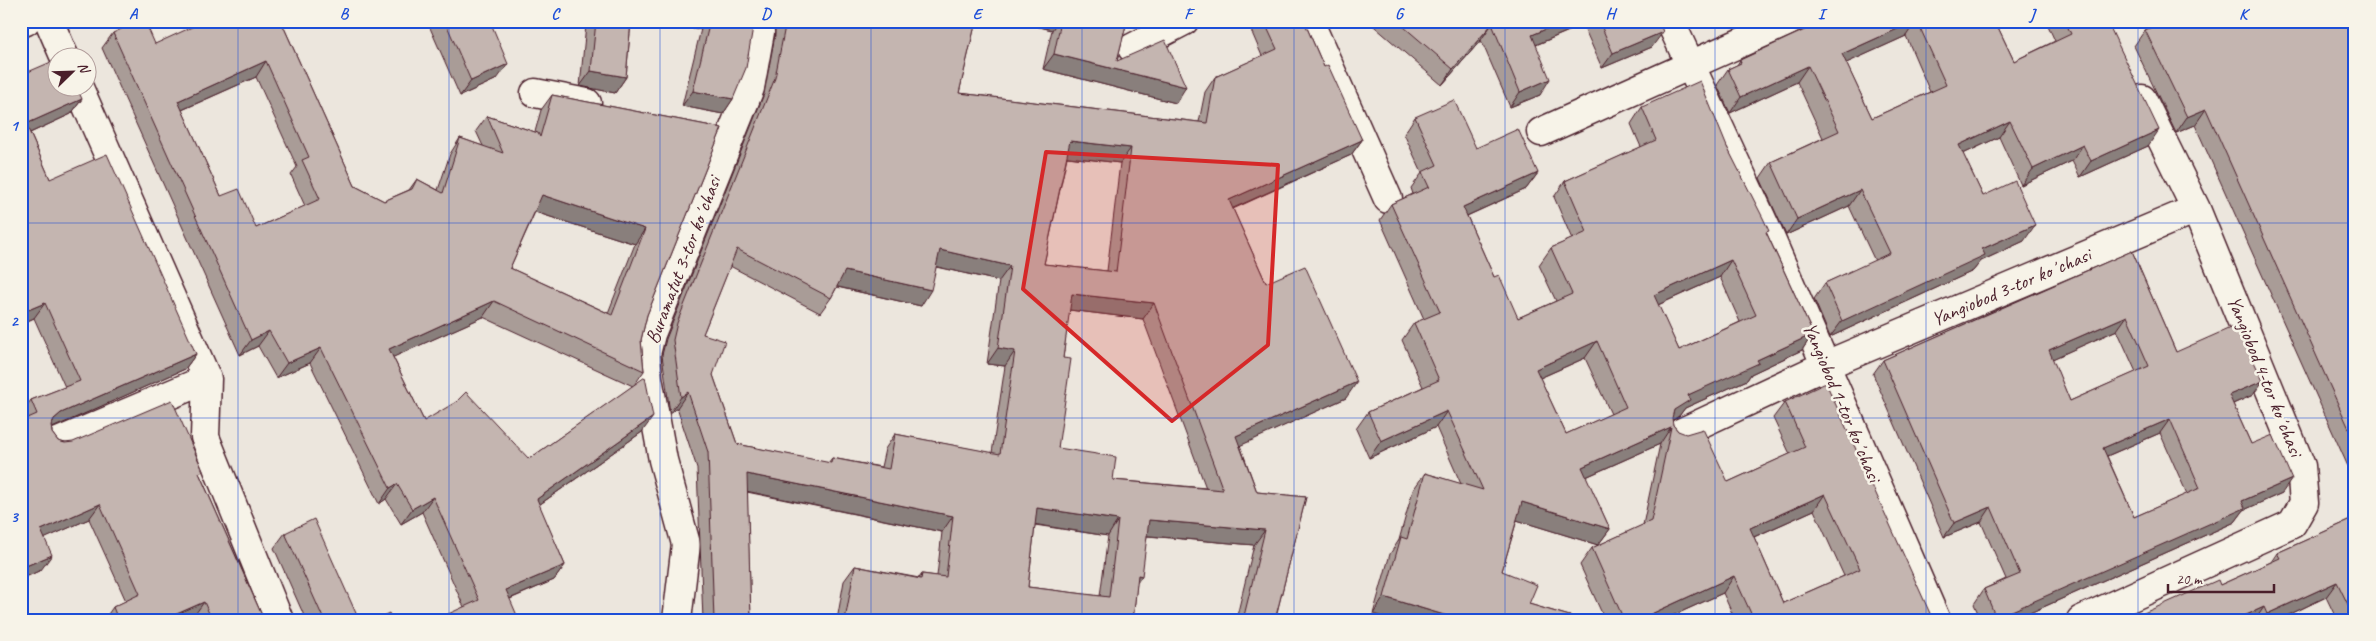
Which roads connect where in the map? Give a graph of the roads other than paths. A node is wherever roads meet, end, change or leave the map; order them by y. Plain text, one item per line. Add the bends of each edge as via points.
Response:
1 (26, 21) edge
2 (49, 21) edge
3 (759, 21) edge
4 (1184, 21) edge
5 (1309, 21) edge
6 (1670, 21) edge
7 (1789, 21) edge
8 (21, 24) edge
9 (61, 48) edge
10 (1132, 48) dead end
11 (1690, 65) junction
12 (2131, 75) edge
13 (535, 93) dead end
14 (82, 98) edge
15 (610, 108) edge
16 (705, 126) edge
17 (733, 132) junction
18 (1541, 132) dead end
19 (1388, 199) dead end
20 (2196, 209) junction
21 (1826, 365) junction
22 (207, 379) junction
23 (1676, 435) edge
24 (56, 443) edge
25 (279, 620) edge
26 (677, 620) edge
27 (1936, 620) edge
28 (2081, 620) edge

1 - 8 street
2 - 9 street
3 - 17 street, Buramatut 3-tor koʼchasi via 750,88
4 - 10 street
5 - 19 street
6 - 11 street, Yangiobod 1-tor koʼchasi
7 - 11 street
11 - 18 street
11 - 21 street, Yangiobod 1-tor koʼchasi
12 - 20 street, Yangiobod 4-tor koʼchasi
13 - 15 street
14 - 22 street
16 - 17 street
17 - 26 street, Buramatut 3-tor koʼchasi via 646,354 663,460 686,544
20 - 21 street, Yangiobod 3-tor koʼchasi
20 - 28 street, Yangiobod 4-tor koʼchasi via 2302,466 2304,504 2292,524
21 - 23 street, Yangiobod 3-tor koʼchasi
21 - 27 street, Yangiobod 1-tor koʼchasi
22 - 24 street
22 - 25 street via 205,437

